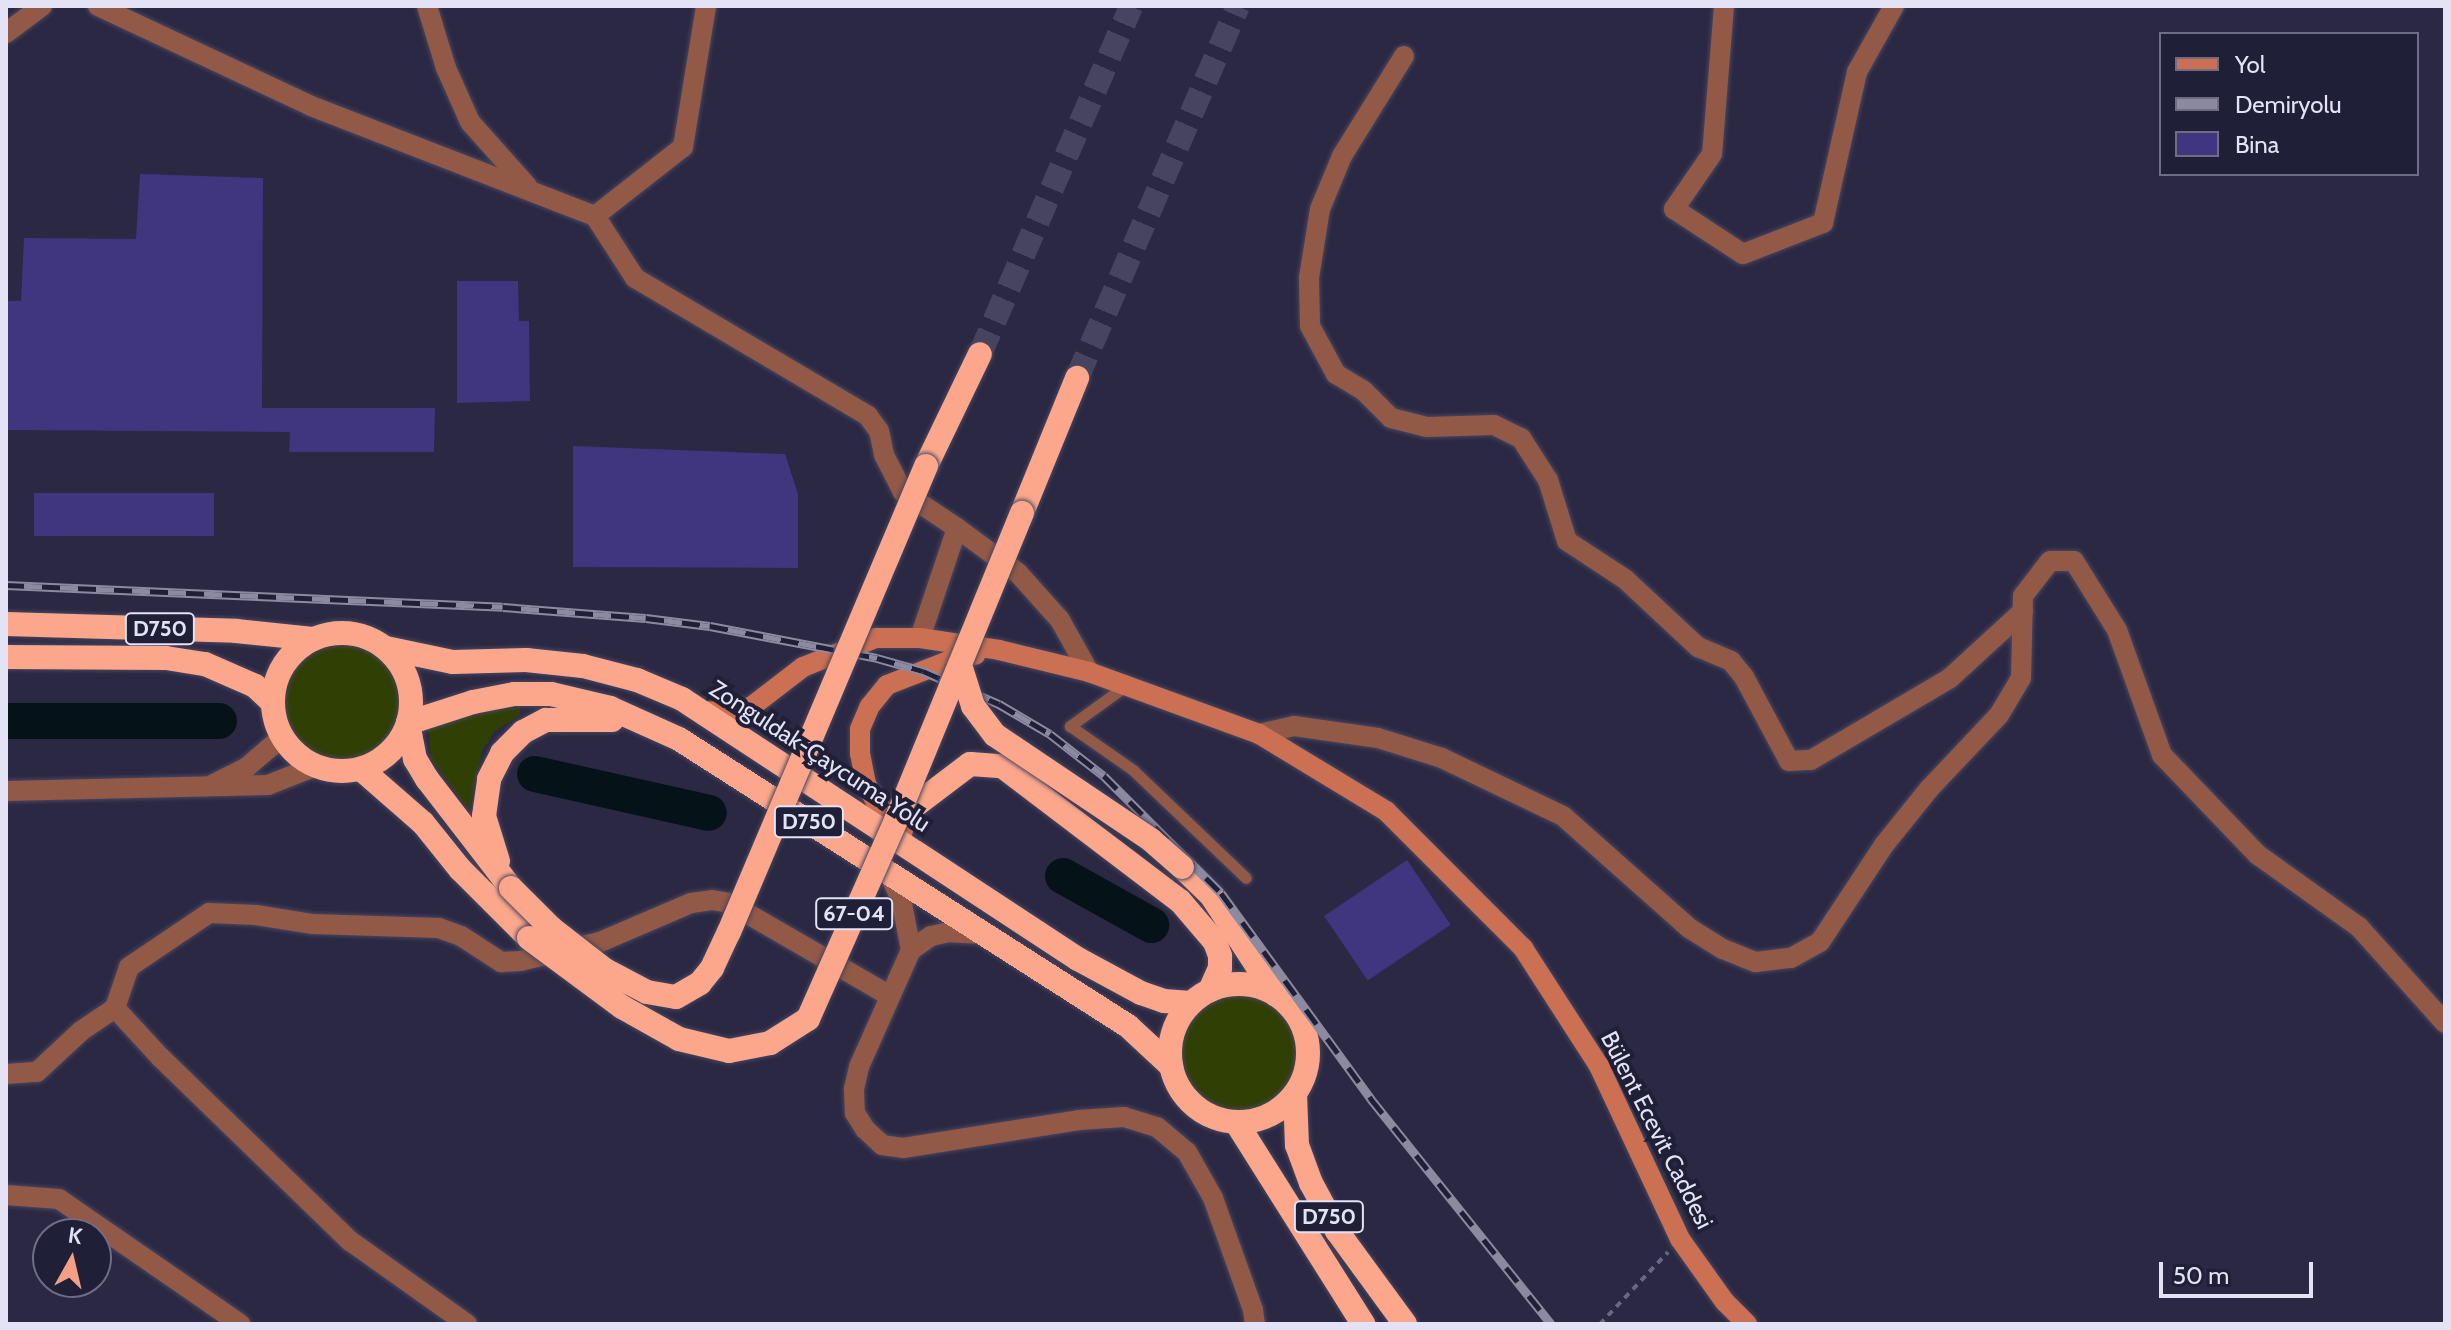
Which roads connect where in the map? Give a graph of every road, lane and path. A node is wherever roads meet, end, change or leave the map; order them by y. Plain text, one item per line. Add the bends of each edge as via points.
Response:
1 (42, 6) edge
2 (98, 6) edge
3 (427, 6) edge
4 (706, 6) edge
5 (1724, 6) edge
6 (1894, 6) edge
7 (6, 33) edge
8 (1404, 56) dead end
9 (530, 189) junction
10 (595, 216) junction
11 (980, 354) tunnel mouth
12 (1077, 378) tunnel mouth
13 (957, 528) junction
14 (2023, 611) junction
15 (6, 624) edge
16 (920, 638) junction
17 (313, 639) junction
18 (386, 648) junction
19 (999, 650) junction
20 (6, 657) edge
21 (960, 665) junction
22 (1089, 672) junction
23 (1128, 684) junction
24 (272, 702) junction
25 (701, 711) junction
26 (645, 722) junction
27 (408, 723) junction
28 (1259, 734) junction
29 (282, 737) junction
30 (316, 766) junction
31 (361, 769) junction
32 (205, 789) junction
33 (6, 791) edge
34 (896, 820) junction
35 (933, 863) junction
36 (888, 872) junction
37 (1246, 878) dead end
38 (511, 888) junction
39 (984, 934) junction
40 (911, 950) junction
41 (1276, 995) junction
42 (890, 996) junction
43 (1201, 996) junction
44 (115, 1008) junction
45 (2445, 1023) edge
46 (1171, 1066) junction
47 (6, 1074) edge
48 (1295, 1094) junction
49 (1236, 1122) junction
50 (6, 1195) edge
51 (1680, 1239) junction
52 (240, 1324) edge
53 (467, 1324) edge
54 (1255, 1324) edge
55 (1363, 1324) edge
56 (1405, 1324) edge
57 (1600, 1324) edge
58 (1747, 1324) edge

1 - 7 street
2 - 9 street via 311,106
3 - 9 street via 470,122
4 - 10 street via 683,147
5 - 6 street via 1712,154 1674,209 1743,254 1823,223 1857,72
8 - 14 street via 1342,156 1320,209 1309,278 1310,326 1336,374 1363,390 1391,418 1427,427 1494,425 1521,438 1548,480 1567,541 1625,579 1698,647 1731,661 1789,761 1811,760 1950,678
9 - 10 street
10 - 13 street via 635,278 868,416 903,492
11 - 38 highway, bridge via 926,466 729,932 700,983 676,997 647,992 605,970
12 - 21 highway, 67-04, bridge
13 - 16 street
13 - 22 street via 1018,573 1060,620
14 - 28 street via 2021,678 1999,715 1884,845 1820,942 1791,958 1756,962 1723,949 1689,928 1563,816 1442,758 1378,738 1294,726
14 - 45 street via 2023,596 2050,561 2074,561 2117,630 2162,755 2258,855 2359,927
15 - 17 highway, D750 via 236,631
16 - 19 main road, Bülent Ecevit Caddesi
16 - 25 main road, Bülent Ecevit Caddesi via 876,638 803,667 751,707
17 - 18 highway, D750 via 351,633
17 - 24 highway via 283,665
18 - 25 highway, Zonguldak-Çaycuma Yolu / D750 via 453,662 526,660 583,666 637,680
18 - 27 highway via 408,682
19 - 22 main road, Bülent Ecevit Caddesi
19 - 35 main road via 951,660 887,685 860,729 866,784 876,802
20 - 24 highway, D750 via 166,658 205,664 255,686
21 - 34 highway, 67-04, bridge
21 - 41 highway, bridge via 973,706 995,735 1151,840 1182,867 1211,895
22 - 23 main road, Bülent Ecevit Caddesi
23 - 28 main road, Bülent Ecevit Caddesi
23 - 37 lane via 1070,726 1133,770
24 - 29 highway
25 - 35 highway, Zonguldak-Çaycuma Yolu / D750
26 - 27 highway, D750 via 551,694 514,694
26 - 36 highway, D750
26 - 38 highway via 546,720 523,732 502,753 489,779 484,816 490,844
27 - 31 highway via 385,756
27 - 38 highway via 415,759 427,779
28 - 51 main road, Bülent Ecevit Caddesi via 1386,811 1523,948 1599,1066
29 - 30 highway
29 - 32 street via 247,767
30 - 31 highway
30 - 32 street via 268,785
31 - 34 highway, 67-04, bridge via 423,823 529,938 622,1007 679,1039 729,1051 770,1043 808,1019
32 - 33 street
34 - 43 highway via 970,764 1002,766 1119,851 1180,901 1208,933 1220,968
35 - 43 highway, Zonguldak-Çaycuma Yolu / D750 via 1078,959 1141,993 1164,1001
36 - 39 highway, D750
36 - 40 street via 901,899
39 - 40 street via 949,932 931,936
39 - 46 highway, D750 via 1128,1026
40 - 42 street
41 - 43 highway, D750 via 1233,984
41 - 48 highway, D750 via 1305,1029 1306,1074
42 - 44 street via 729,903 712,900 691,903 600,942 501,962 439,928 313,924 209,913 129,967
42 - 54 street via 854,1089 855,1113 882,1145 927,1146 1124,1117 1157,1127 1187,1152 1213,1198
43 - 46 highway via 1177,1021 1170,1043
44 - 47 street via 37,1072
44 - 53 street via 350,1241
46 - 49 highway, D750 via 1179,1088 1194,1106
48 - 49 highway via 1279,1110
48 - 56 highway, D750 via 1297,1145 1311,1183 1337,1231
49 - 55 highway, D750
50 - 52 street via 59,1199
51 - 57 path
51 - 58 main road, Bülent Ecevit Caddesi

